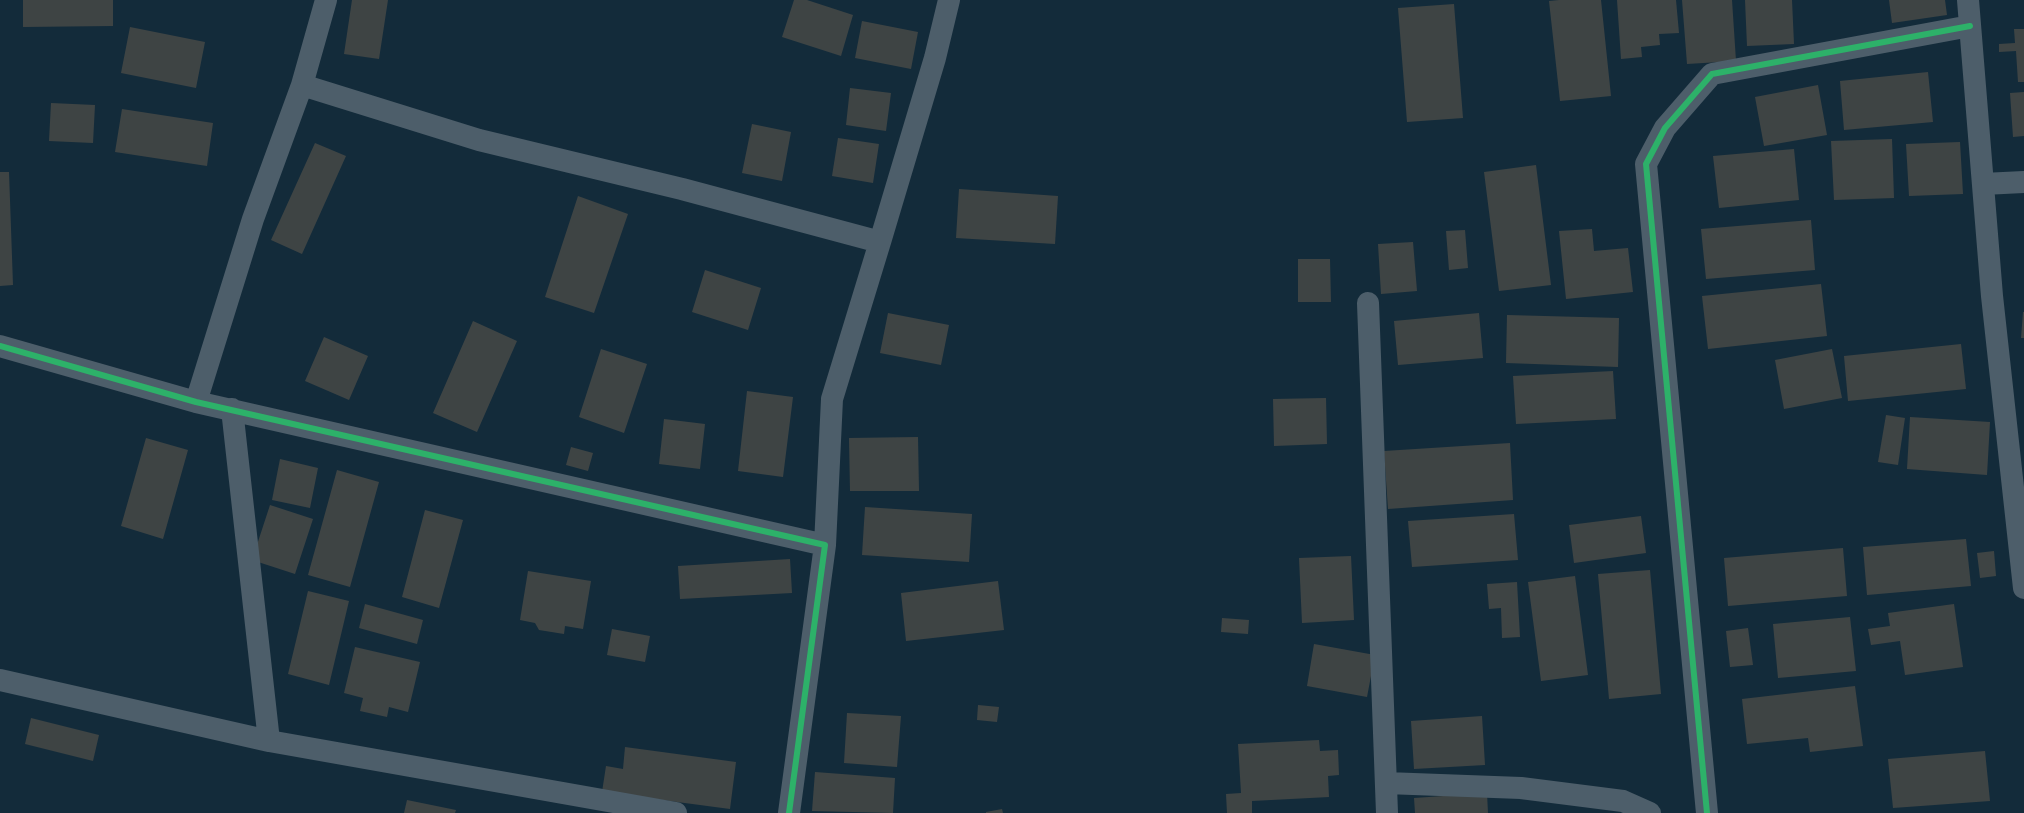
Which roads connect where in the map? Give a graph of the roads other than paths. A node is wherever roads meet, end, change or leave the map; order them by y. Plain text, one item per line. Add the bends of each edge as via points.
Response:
1 (326, 0) edge
2 (949, 0) edge
3 (1968, 0) edge
4 (1970, 26) junction
5 (302, 85) junction
6 (2024, 182) edge
7 (1984, 184) junction
8 (880, 242) junction
9 (1368, 303) dead end
10 (0, 346) edge
11 (196, 402) junction
12 (232, 409) junction
13 (825, 545) junction
14 (2024, 588) edge
15 (0, 680) edge
16 (269, 741) junction
17 (1386, 782) junction
18 (676, 813) edge
19 (789, 813) edge
20 (1387, 813) edge
21 (1650, 813) edge
22 (1707, 813) edge

1 - 5 street
2 - 8 street via 935,58
3 - 4 street
4 - 7 street
4 - 22 street via 1712,74 1664,128 1646,164
5 - 8 street via 479,140 682,189
5 - 11 street via 253,219
6 - 7 street
7 - 14 street via 1992,296
8 - 13 street via 832,399
9 - 17 street
10 - 11 street
11 - 12 street
12 - 13 street
12 - 16 street
13 - 19 street
15 - 16 street
16 - 18 street
17 - 20 street
17 - 21 street via 1521,788 1623,800

